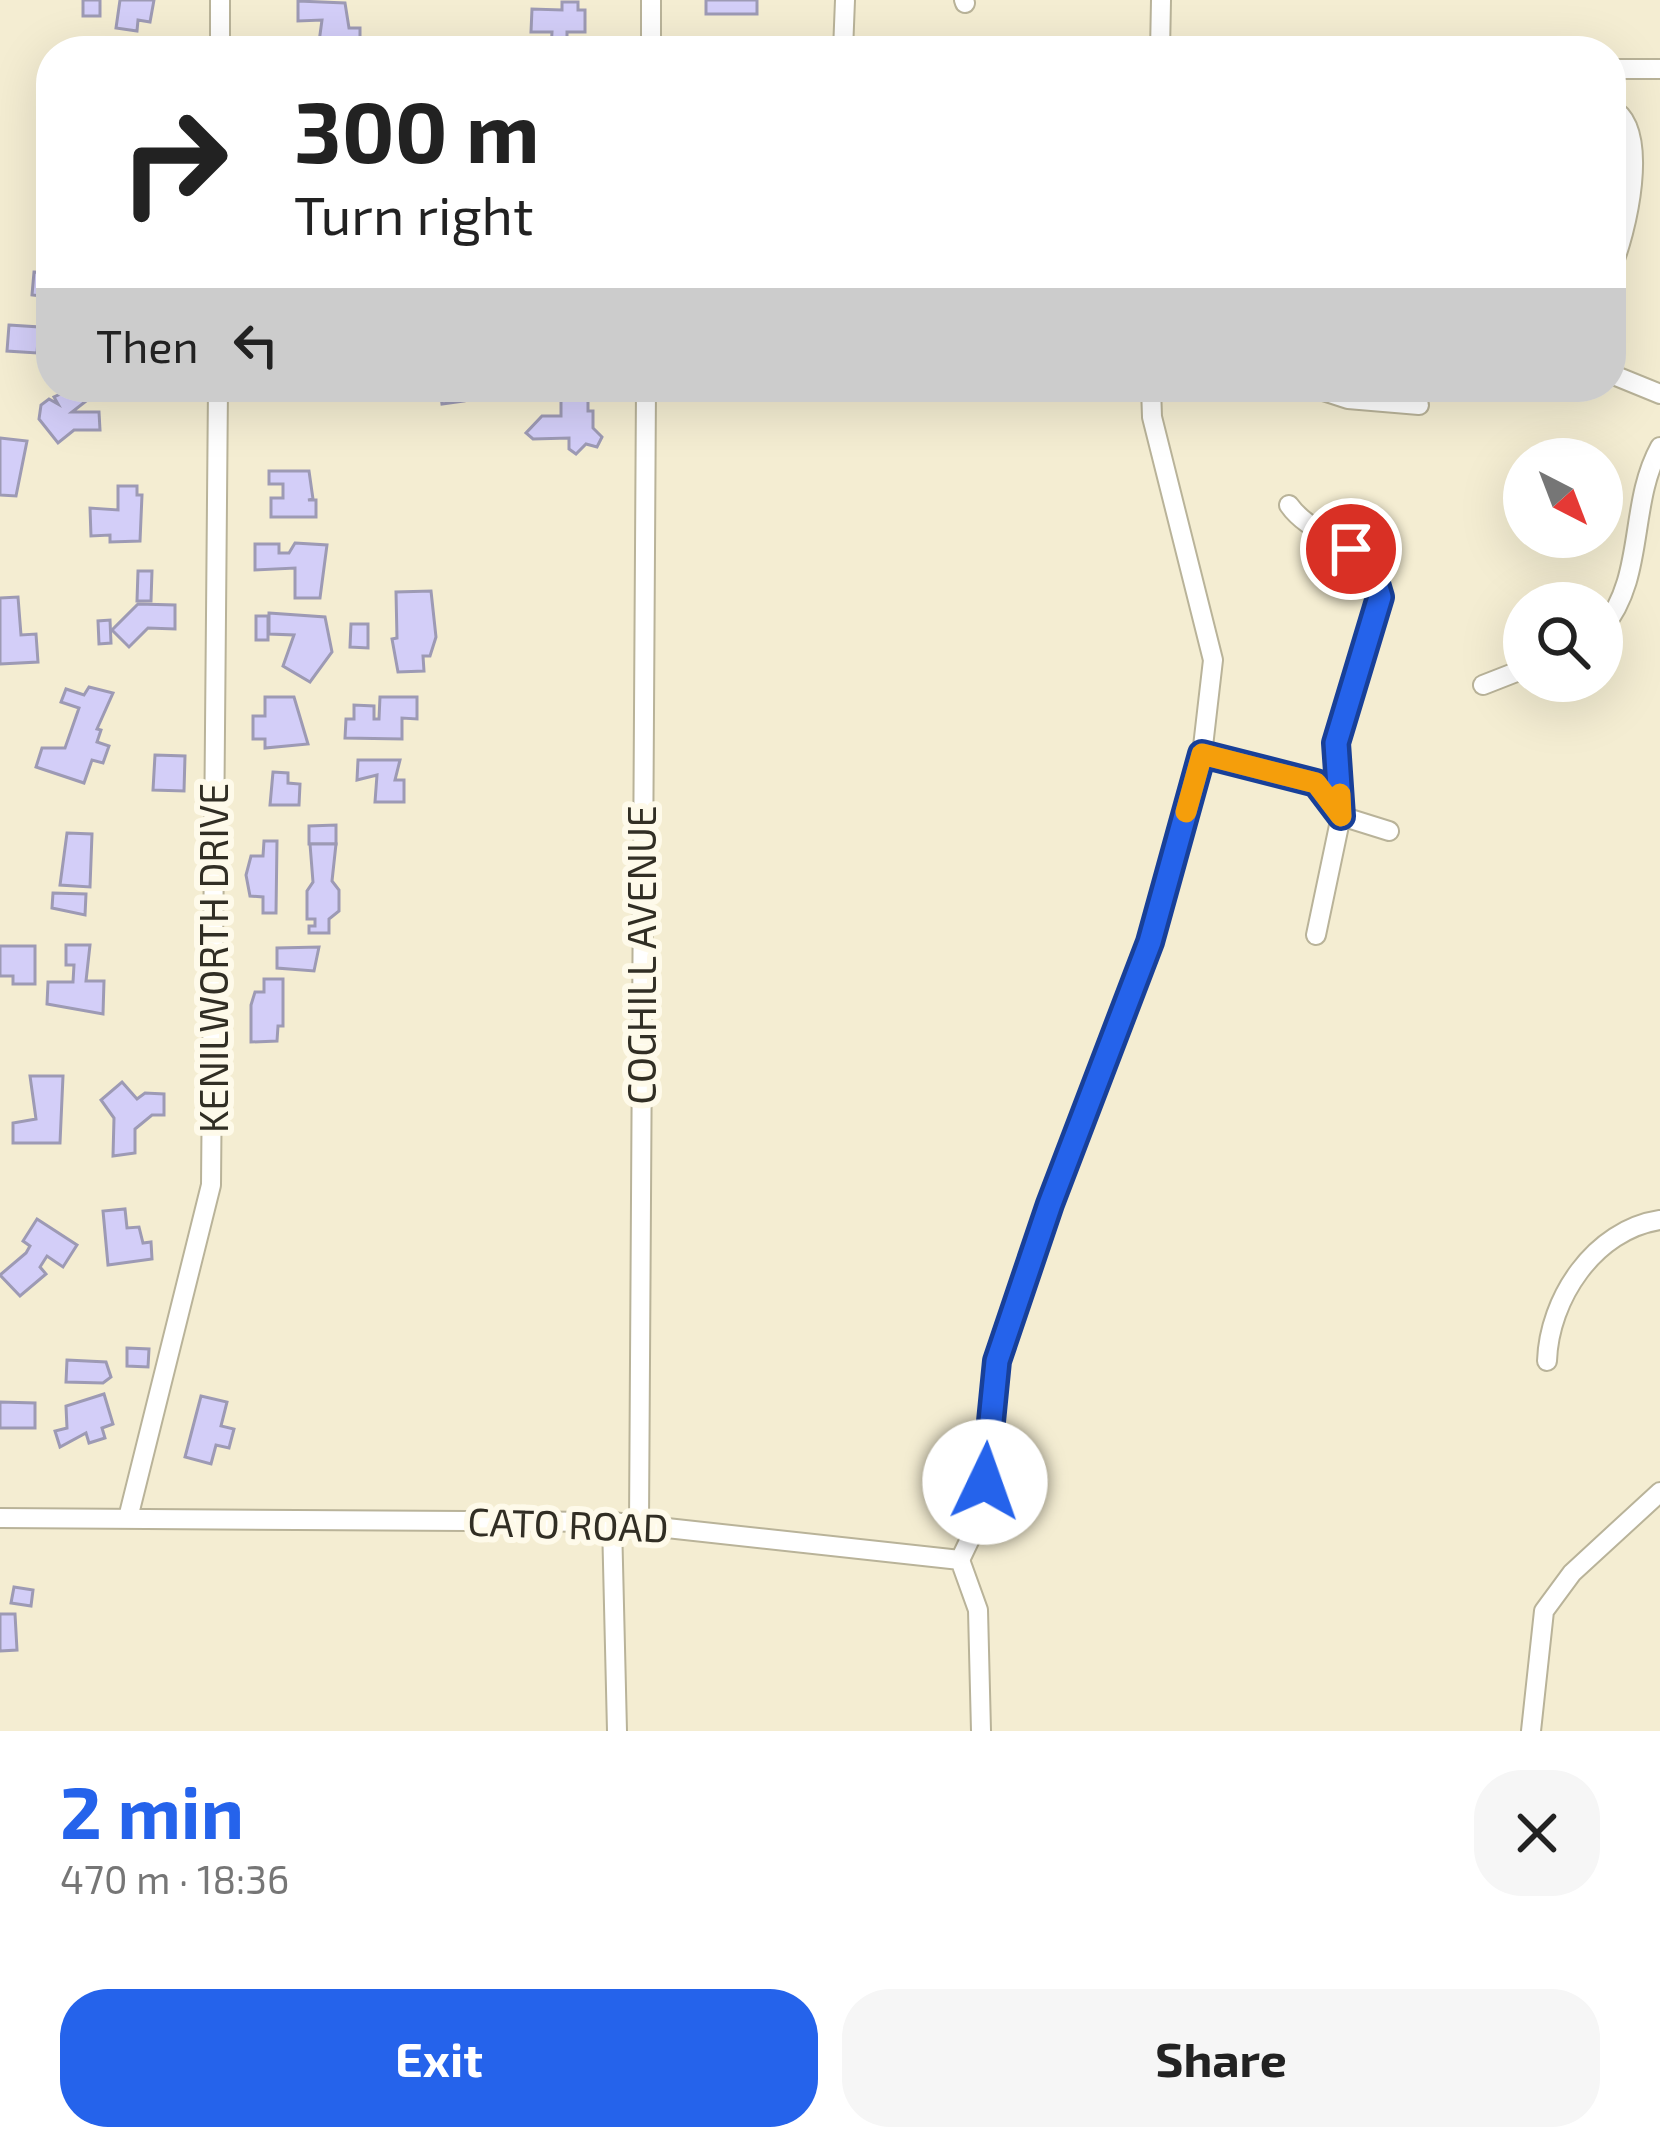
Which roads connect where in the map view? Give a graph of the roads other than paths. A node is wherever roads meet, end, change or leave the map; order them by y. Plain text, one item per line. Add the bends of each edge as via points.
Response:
1 (220, 0) edge
2 (651, 0) edge
3 (845, 0) edge
4 (1161, 0) edge
5 (220, 36) edge
6 (650, 36) edge
7 (844, 36) edge
8 (1160, 36) edge
9 (1626, 69) edge
10 (1660, 69) edge
11 (1626, 122) edge
12 (1626, 236) edge
13 (1626, 380) edge
14 (1660, 394) edge
15 (218, 402) edge
16 (646, 402) edge
17 (1151, 402) edge
18 (1384, 402) edge
19 (1419, 405) dead end
20 (1660, 447) edge
21 (1289, 505) dead end
22 (1623, 594) edge
23 (1503, 677) edge
24 (1483, 685) dead end
25 (1202, 754) junction
26 (1341, 816) junction
27 (1389, 831) dead end
28 (1316, 935) dead end
29 (1660, 1220) edge
30 (1547, 1361) dead end
31 (1660, 1492) edge
32 (0, 1518) edge
33 (128, 1518) junction
34 (612, 1522) junction
35 (639, 1524) junction
36 (960, 1560) junction
37 (617, 1731) edge
38 (981, 1731) edge
39 (1531, 1731) edge

1 - 5 street
2 - 6 street
3 - 7 street
4 - 8 street
9 - 10 street
11 - 12 street
13 - 14 street
15 - 33 street, KENILWORTH DRIVE via 211,1185
16 - 35 street, COGHILL AVENUE
17 - 25 street via 1214,660
18 - 19 street
20 - 22 street
21 - 26 street via 1351,549 1379,582 1336,743
23 - 24 street
25 - 26 street via 1316,783
25 - 36 street via 1150,942 997,1361 980,1518
26 - 27 street
26 - 28 street
29 - 30 street via 1631,1229 1575,1274 1548,1331
31 - 39 street via 1572,1574 1544,1612
32 - 33 street, CATO ROAD
33 - 34 street, CATO ROAD
34 - 35 street, CATO ROAD
34 - 37 street
35 - 36 street, CATO ROAD
36 - 38 street via 978,1610

